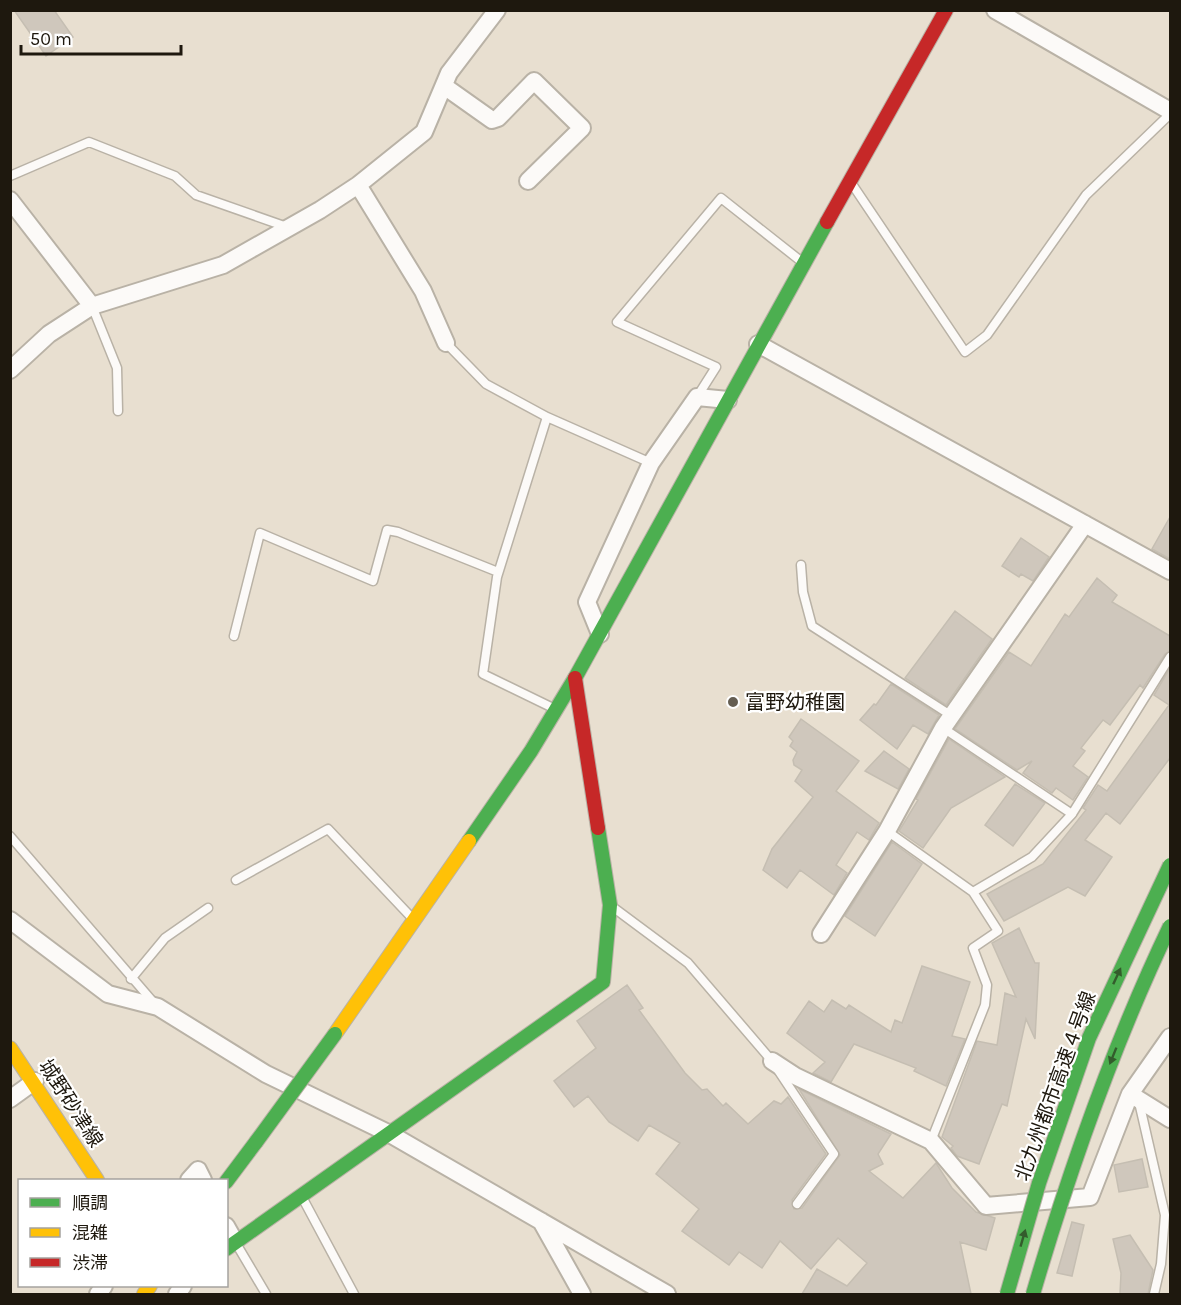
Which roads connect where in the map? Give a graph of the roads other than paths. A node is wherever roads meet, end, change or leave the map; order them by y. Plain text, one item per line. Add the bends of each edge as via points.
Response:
1 (497, 10) edge
2 (946, 10) edge
3 (996, 10) edge
4 (444, 86) junction
5 (1170, 113) edge
6 (10, 176) edge
7 (528, 181) dead end
8 (850, 181) junction
9 (358, 185) junction
10 (10, 200) edge
11 (288, 228) junction
12 (804, 263) junction
13 (92, 306) junction
14 (446, 343) joint
15 (758, 344) junction
16 (10, 370) edge
17 (697, 397) junction
18 (728, 400) junction
19 (118, 411) dead end
20 (547, 417) junction
21 (651, 463) junction
22 (1085, 524) junction
23 (801, 565) dead end
24 (1170, 571) edge
25 (498, 572) junction
26 (600, 634) junction
27 (234, 636) dead end
28 (1170, 657) edge
29 (575, 678) junction
30 (556, 709) junction
31 (948, 722) junction
32 (1072, 814) junction
33 (887, 831) junction
34 (10, 836) edge
35 (1170, 864) edge
36 (236, 880) dead end
37 (973, 892) junction
38 (610, 905) junction
39 (208, 909) dead end
40 (10, 920) edge
41 (414, 920) junction
42 (1170, 926) edge
43 (821, 934) dead end
44 (131, 979) junction
45 (158, 1007) junction
46 (1170, 1037) edge
47 (10, 1048) edge
48 (772, 1061) junction
49 (34, 1081) junction
50 (1134, 1096) junction
51 (10, 1099) edge
52 (1170, 1119) edge
53 (390, 1134) junction
54 (931, 1141) junction
55 (96, 1179) edge
56 (190, 1179) edge
57 (202, 1179) edge
58 (228, 1179) edge
59 (302, 1196) junction
60 (797, 1204) dead end
61 (540, 1220) junction
62 (231, 1245) edge
63 (266, 1294) edge
64 (354, 1294) edge
65 (582, 1294) edge
66 (667, 1294) edge
67 (1006, 1294) edge
68 (1033, 1294) edge
69 (1154, 1294) edge

1 - 4 street via 449,73
2 - 8 main road
3 - 5 street
4 - 7 street via 492,120 534,81 582,128
4 - 9 street via 424,132
5 - 8 lane via 1086,195 987,335 965,352
6 - 11 lane via 89,142 176,176 196,195
8 - 12 main road
9 - 11 street
9 - 14 street via 423,291
10 - 13 street
11 - 13 street via 223,265
12 - 15 main road
12 - 17 lane via 721,198 617,322 716,367
13 - 16 street via 50,334
13 - 19 lane via 117,368
14 - 20 lane via 486,384
15 - 18 main road
15 - 22 street
17 - 18 street
17 - 21 street
18 - 26 main road
20 - 21 lane
20 - 25 lane
21 - 26 street via 587,602
22 - 24 street
22 - 31 street
23 - 31 lane via 812,626
25 - 27 lane via 387,530 373,581 260,533
25 - 30 lane via 483,674
26 - 29 main road
28 - 32 lane
29 - 30 main road
29 - 38 main road
30 - 41 main road
31 - 32 lane
31 - 33 street
32 - 37 lane via 1032,856
33 - 37 lane
33 - 43 street
34 - 44 lane
67 -> 35 main road, 北九州都市高速４号線, bridge via 1089,1038
36 - 41 lane via 328,829
37 - 54 lane via 998,932 973,948 987,985 985,1005
38 - 48 lane via 688,963
38 - 53 main road via 603,982
39 - 44 lane via 165,938
40 - 45 street via 108,994
41 - 58 main road, bridge
42 -> 68 main road, bridge via 1088,1119
44 - 45 lane
45 - 53 street via 266,1074
46 - 50 street
47 - 49 main road, 城野砂津線
48 - 54 street via 795,1076
48 - 60 lane via 834,1154
49 - 51 street
49 - 55 main road, 城野砂津線
50 - 52 street
50 - 54 street via 1090,1197 986,1206
50 - 69 lane via 1165,1215
53 - 59 main road
53 - 61 street
56 - 57 street via 198,1170
59 - 62 main road
59 - 64 lane
61 - 65 street
61 - 66 street
62 - 63 lane

